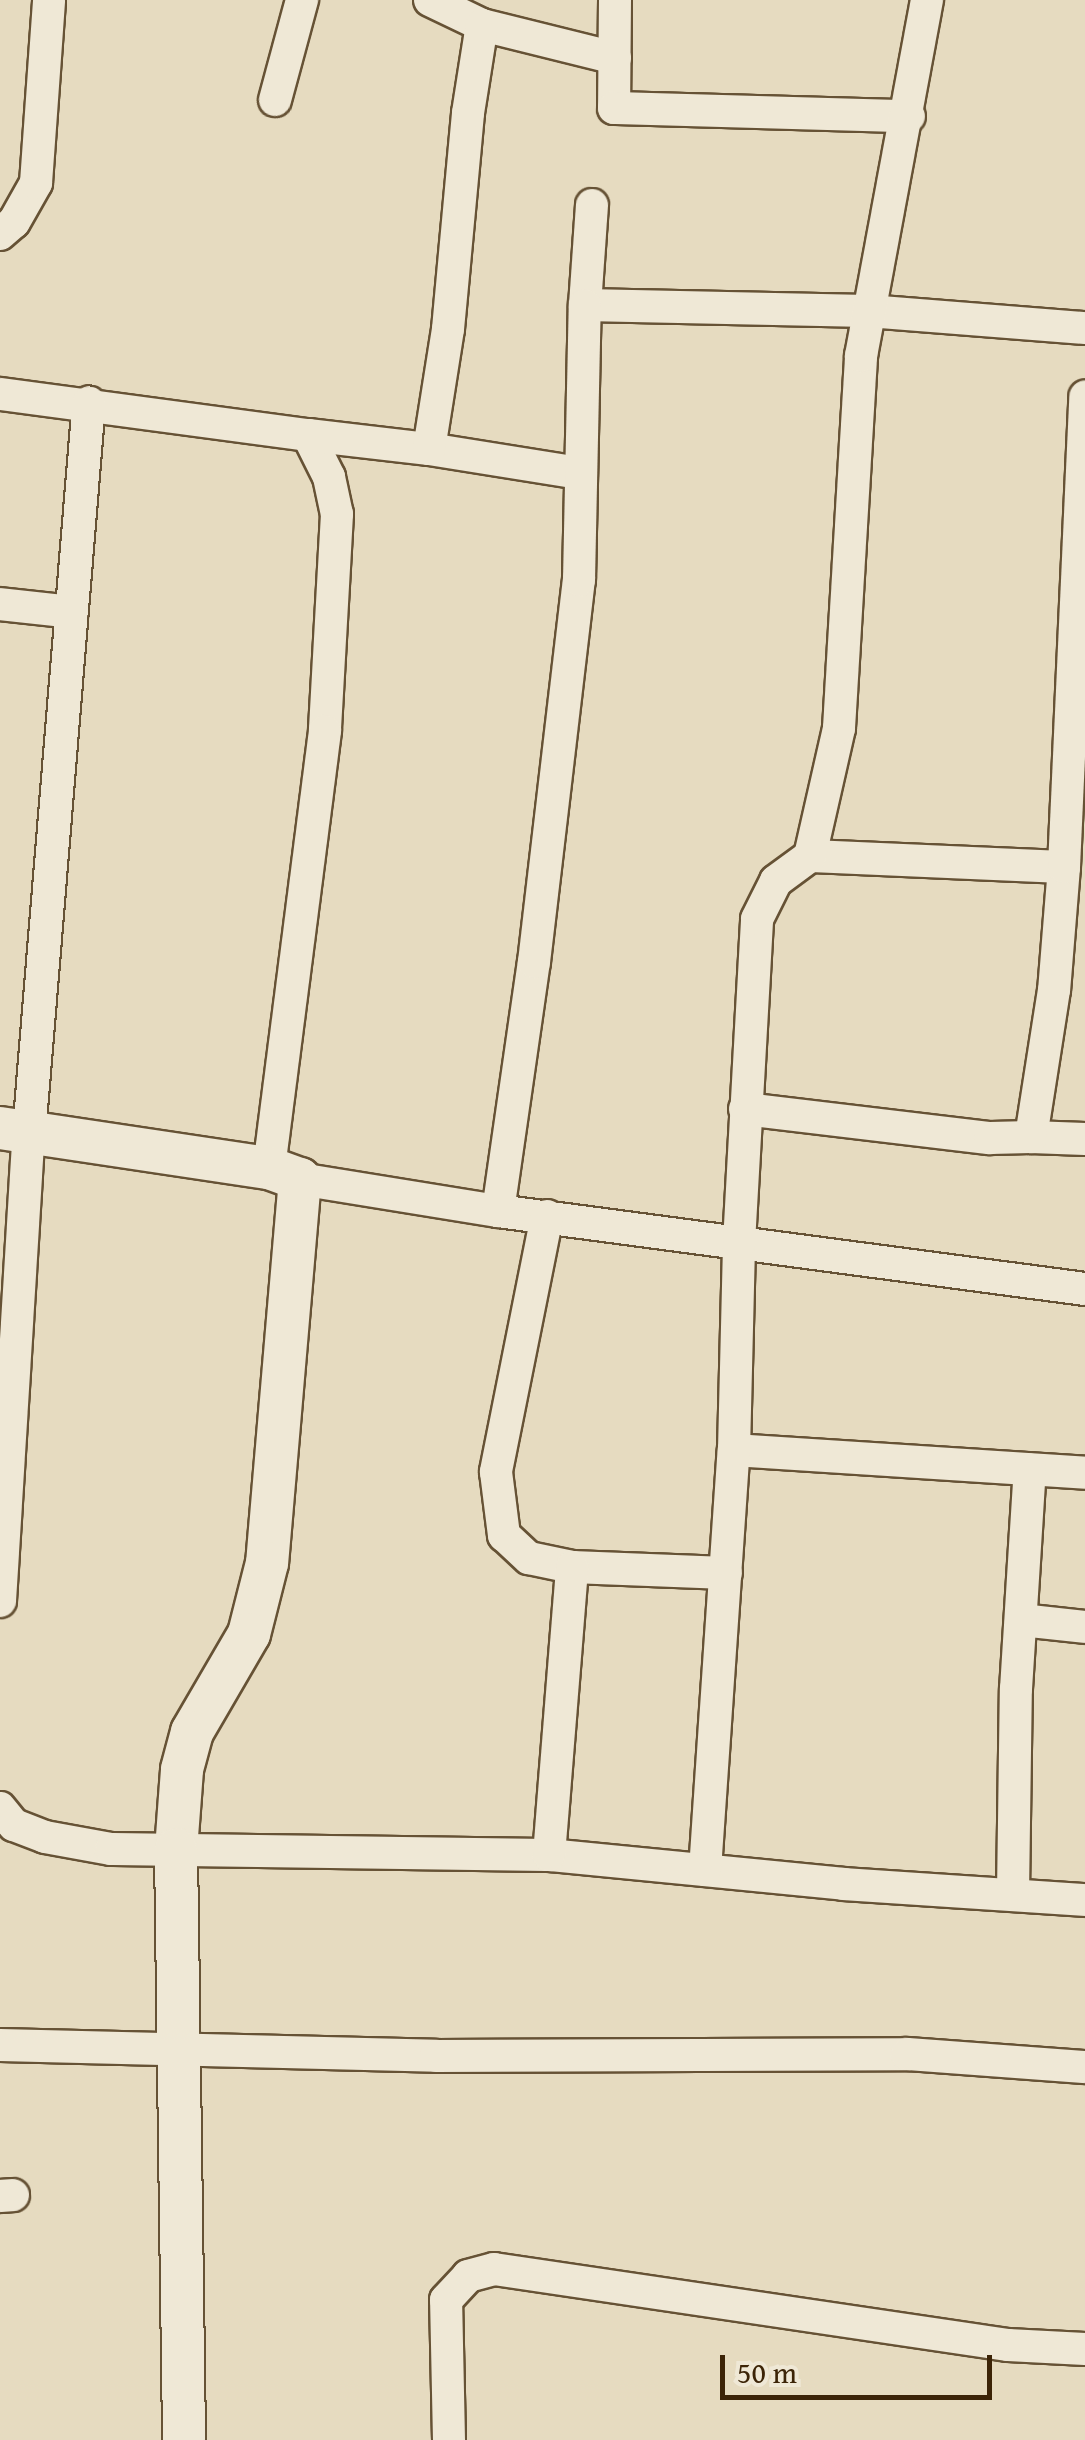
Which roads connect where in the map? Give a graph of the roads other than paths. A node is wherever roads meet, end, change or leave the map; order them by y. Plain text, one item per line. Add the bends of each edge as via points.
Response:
1 (49, 0) edge
2 (302, 0) edge
3 (430, 0) edge
4 (614, 0) edge
5 (927, 0) edge
6 (482, 25) junction
7 (615, 58) junction
8 (274, 100) dead end
9 (908, 116) junction
10 (592, 204) dead end
11 (0, 234) edge
12 (585, 305) junction
13 (868, 311) junction
14 (1085, 328) edge
15 (0, 394) edge
16 (1085, 396) edge
17 (89, 402) junction
18 (308, 436) junction
19 (429, 449) junction
20 (579, 474) junction
21 (0, 604) edge
22 (72, 612) junction
23 (810, 856) junction
24 (1064, 866) junction
25 (746, 1110) junction
26 (14, 1130) edge
27 (1032, 1136) junction
28 (1085, 1139) edge
29 (285, 1173) junction
30 (498, 1211) junction
31 (548, 1216) junction
32 (739, 1243) junction
33 (1085, 1289) edge
34 (734, 1450) junction
35 (1030, 1469) junction
36 (1085, 1473) edge
37 (3, 1522) edge
38 (572, 1567) junction
39 (726, 1572) junction
40 (0, 1601) edge
41 (1022, 1620) junction
42 (1085, 1627) edge
43 (0, 1808) edge
44 (176, 1849) junction
45 (549, 1855) junction
46 (705, 1870) junction
47 (1013, 1894) junction
48 (1085, 1900) edge
49 (0, 2045) edge
50 (178, 2051) junction
51 (1085, 2067) edge
52 (1085, 2349) edge
53 (184, 2440) edge
54 (449, 2440) edge

1 - 11 street via 36,184
2 - 8 street
3 - 6 street
4 - 7 street
5 - 9 street
6 - 7 street
6 - 19 street
7 - 9 street via 614,108
9 - 13 street
10 - 12 street
12 - 13 street
12 - 20 street
13 - 14 street
13 - 23 street via 839,728
15 - 17 street
16 - 24 street
17 - 18 street
17 - 22 street
18 - 19 street
18 - 29 street via 329,477 336,514 325,732
19 - 20 street
20 - 30 street via 579,580
21 - 22 street
22 - 26 street
23 - 24 street
23 - 25 street via 776,881 757,919
24 - 27 street
25 - 27 street via 990,1138
25 - 32 street
26 - 29 street
26 - 37 street
27 - 28 street
29 - 30 street
29 - 44 street via 267,1563 249,1634 184,1748
30 - 31 street
31 - 32 street
31 - 38 street via 496,1472 504,1534 529,1558
32 - 33 street
32 - 34 street
34 - 35 street
34 - 39 street
35 - 36 street
35 - 41 street
37 - 40 street
38 - 39 street
38 - 45 street
39 - 46 street
41 - 42 street
41 - 47 street
43 - 44 street via 14,1824 45,1837 111,1849
44 - 45 street
44 - 50 street
45 - 46 street
46 - 47 street
47 - 48 street
49 - 50 street
50 - 51 street via 907,2054
50 - 53 street
52 - 54 street via 1008,2345 494,2270 468,2276 446,2300

